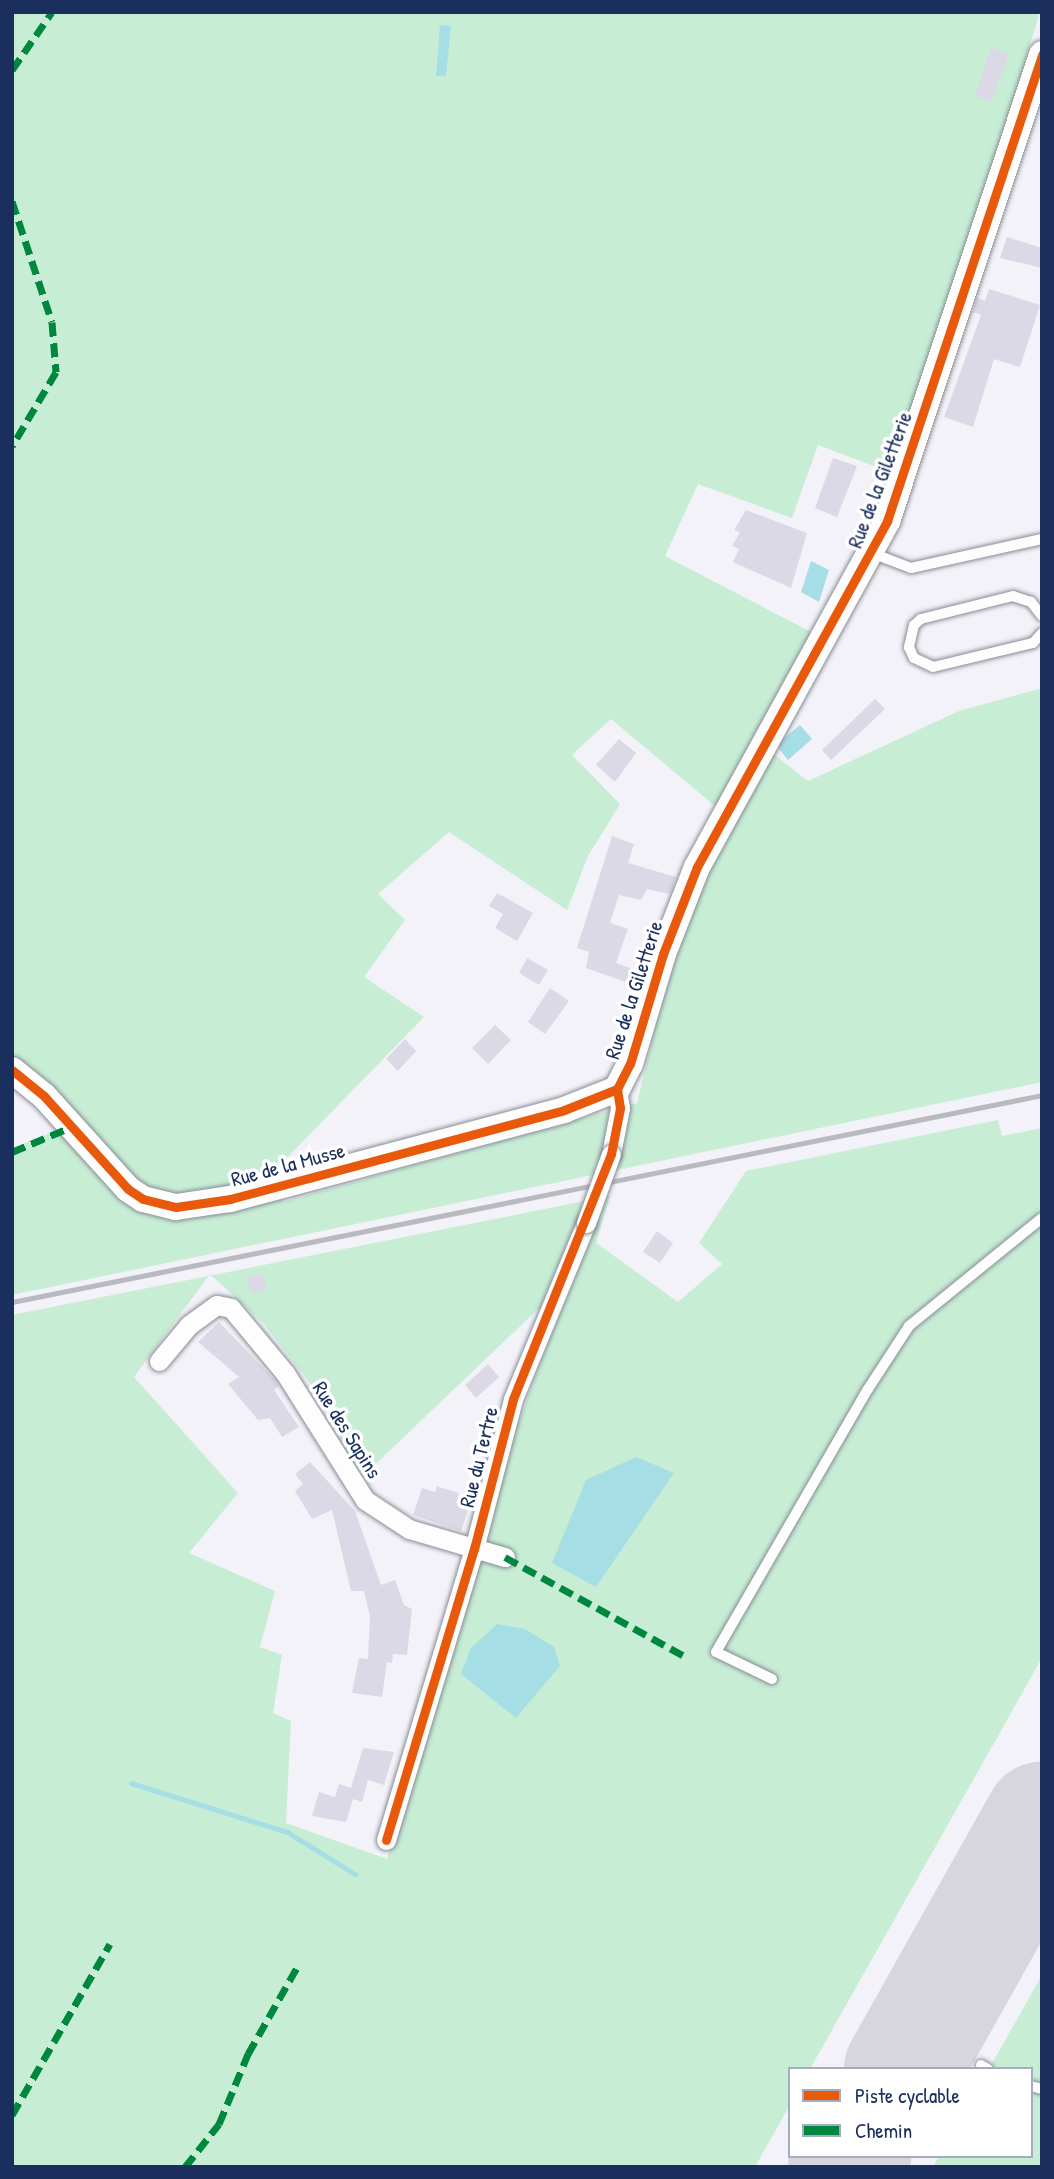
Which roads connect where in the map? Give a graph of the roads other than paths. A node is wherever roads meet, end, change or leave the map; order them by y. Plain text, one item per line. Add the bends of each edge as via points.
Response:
1 (1042, 54) edge
2 (1042, 539) edge
3 (872, 552) junction
4 (1042, 616) edge
5 (1042, 634) edge
6 (12, 1070) edge
7 (617, 1089) junction
8 (1042, 1217) edge
9 (159, 1361) dead end
10 (474, 1549) junction
11 (505, 1557) dead end
12 (772, 1679) dead end
13 (386, 1840) dead end

1 - 3 street, Rue de la Giletterie via 908,465
2 - 3 lane via 911,568
3 - 7 street, Rue de la Giletterie via 697,867 663,954 631,1064
4 - 5 lane via 1031,602 1013,596 921,619 914,625 909,647 914,658 933,667 1033,643
6 - 7 street, Rue de la Musse via 44,1096 128,1189 143,1199 176,1207 230,1199 564,1110
7 - 10 street, Rue du Tertre, bridge via 620,1108 611,1154 513,1399
8 - 12 lane via 909,1326 862,1401 716,1652
9 - 10 street, Rue des Sapins via 189,1325 217,1306 231,1308 285,1373 365,1500 409,1529
10 - 11 street, Rue des Sapins
10 - 13 street, Rue du Tertre

